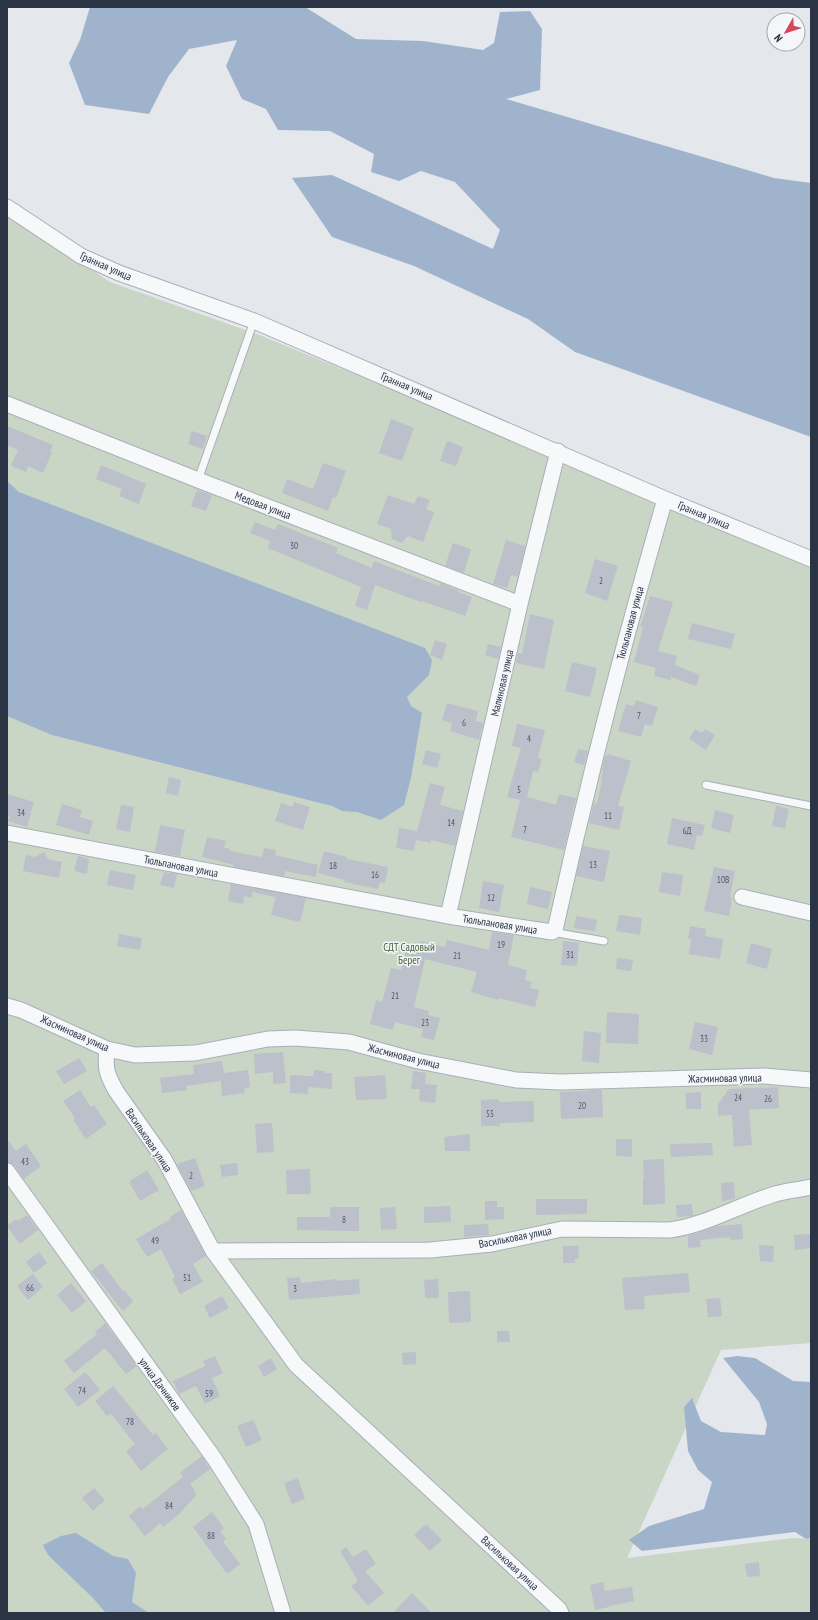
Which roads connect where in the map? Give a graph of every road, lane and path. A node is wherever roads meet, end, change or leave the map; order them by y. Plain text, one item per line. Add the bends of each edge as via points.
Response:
1 (7, 207) edge
2 (254, 321) junction
3 (7, 404) edge
4 (558, 451) junction
5 (198, 480) junction
6 (665, 499) junction
7 (811, 559) edge
8 (520, 604) junction
9 (706, 785) dead end
10 (811, 806) edge
11 (7, 833) edge
12 (742, 897) dead end
13 (811, 913) edge
14 (448, 916) junction
15 (552, 932) junction
16 (604, 941) dead end
17 (7, 1006) edge
18 (107, 1049) junction
19 (811, 1080) edge
20 (7, 1171) edge
21 (811, 1187) edge
22 (213, 1252) junction
23 (283, 1613) edge
24 (561, 1613) edge

1 - 2 street, Гранная улица via 82,256 119,273
2 - 4 street, Гранная улица
2 - 5 lane
3 - 5 street, Медовая улица
4 - 6 street, Гранная улица
4 - 8 street, Малиновая улица
5 - 8 street, Медовая улица
6 - 7 street, Гранная улица
6 - 15 street, Тюльпановая улица via 636,599 582,809 555,930
8 - 14 street, Малиновая улица
9 - 10 lane
11 - 14 street, Тюльпановая улица
12 - 13 street
14 - 15 street, Тюльпановая улица
15 - 16 lane
17 - 18 street, Жасминовая улица
18 - 19 street, Жасминовая улица via 135,1055 195,1053 268,1039 294,1038 348,1042 418,1061 516,1080 561,1082 764,1076
18 - 22 street, Васильковая улица via 105,1066 109,1079 164,1160
20 - 23 street, улица Дачников via 214,1458 256,1524
21 - 22 street, Васильковая улица via 773,1195 705,1221 670,1230 562,1229 492,1244 430,1250
22 - 24 street, Васильковая улица via 296,1364

